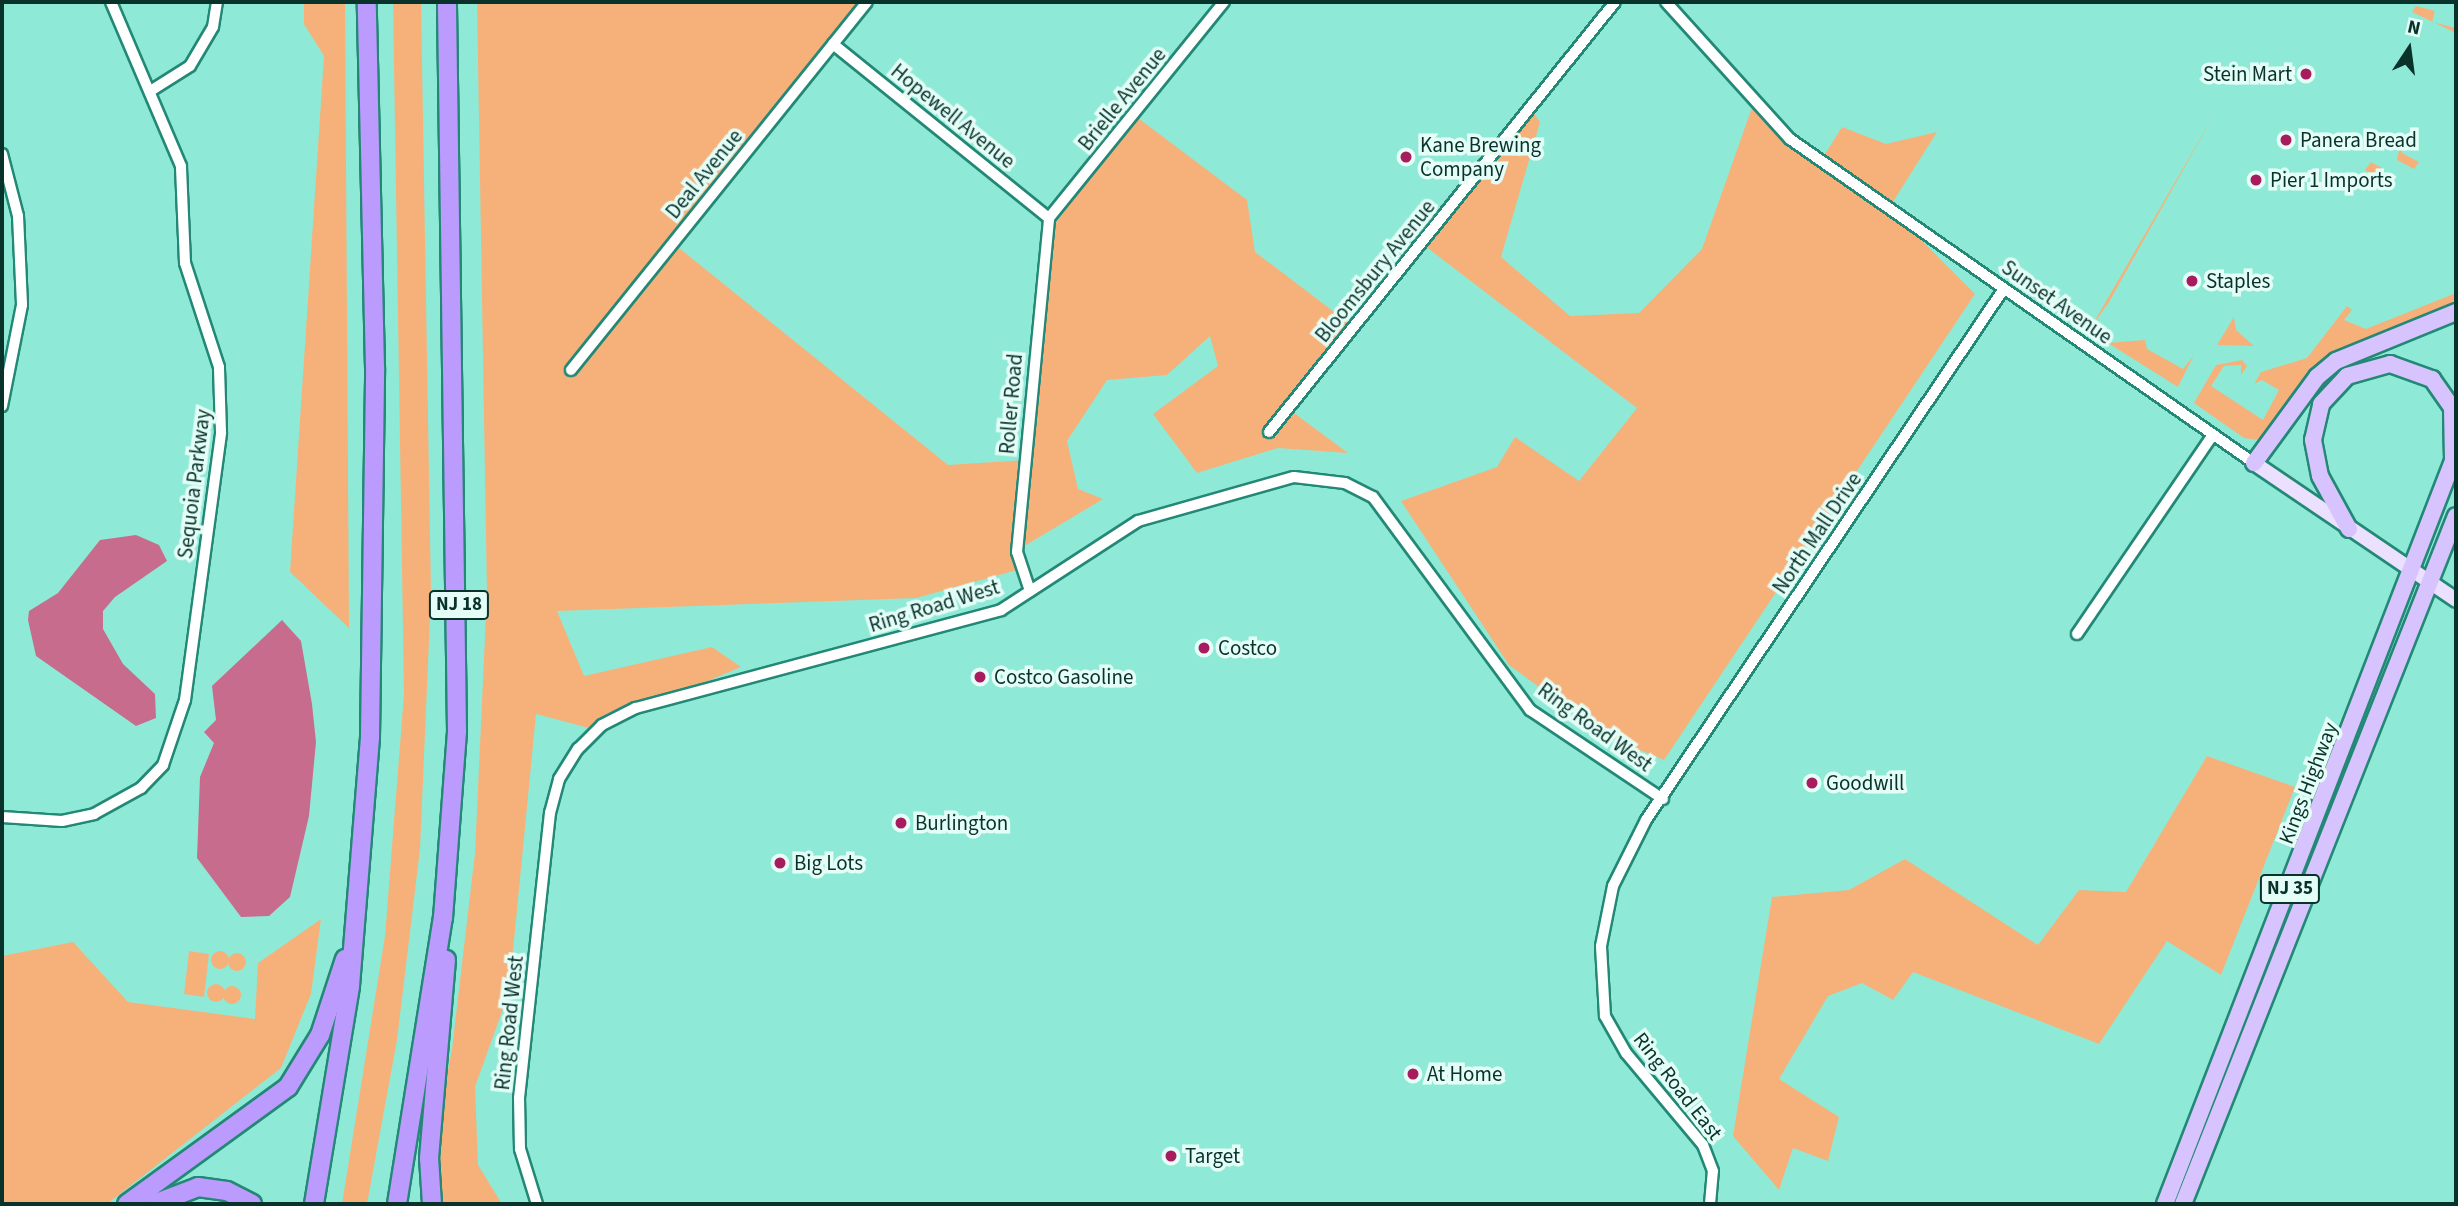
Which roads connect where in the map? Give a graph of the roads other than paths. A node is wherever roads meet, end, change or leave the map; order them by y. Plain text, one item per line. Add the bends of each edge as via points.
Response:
1 (111, 2) edge
2 (217, 2) edge
3 (367, 2) edge
4 (447, 2) edge
5 (867, 2) edge
6 (1224, 2) edge
7 (1615, 2) edge
8 (1666, 2) edge
9 (833, 44) junction
10 (152, 90) junction
11 (2, 154) edge
12 (1049, 218) junction
13 (2003, 290) junction
14 (2456, 312) edge
15 (572, 370) dead end
16 (2, 406) edge
17 (1269, 432) dead end
18 (2213, 435) junction
19 (2454, 457) edge
20 (2254, 463) junction
21 (2456, 516) edge
22 (2349, 529) junction
23 (2409, 571) junction
24 (2431, 585) junction
25 (1030, 591) junction
26 (2456, 600) edge
27 (2077, 634) dead end
28 (1662, 799) junction
29 (2, 817) edge
30 (443, 918) junction
31 (354, 932) junction
32 (127, 1204) edge
33 (154, 1204) edge
34 (252, 1204) edge
35 (314, 1204) edge
36 (397, 1204) edge
37 (432, 1204) edge
38 (537, 1204) edge
39 (1710, 1204) edge
40 (2165, 1204) edge
41 (2183, 1204) edge

1 - 10 street, Sequoia Parkway
2 - 10 street via 213,27 190,66
3 - 31 highway via 374,600
4 - 30 highway, NJ 18 via 459,655
5 - 9 street, Deal Avenue
6 - 12 street, Brielle Avenue
7 - 17 street, Bloomsbury Avenue
8 - 13 street, Sunset Avenue via 1790,139
9 - 12 street, Hopewell Avenue
9 - 15 street, Deal Avenue
10 - 29 street, Sequoia Parkway via 181,166 185,263 223,389 185,699 163,765 121,802 62,821
11 - 16 street via 18,216 22,305
12 - 25 street, Roller Road via 1017,552
13 - 18 street, Sunset Avenue
13 - 28 street, North Mall Drive
14 - 20 main road via 2336,360 2316,377
18 - 20 street, Sunset Avenue
18 - 27 street
19 - 22 main road via 2452,408 2432,379 2390,364 2347,376 2321,404 2313,440 2320,476
19 - 23 main road, Kings Highway / NJ 35
20 - 22 street, Sunset Avenue
21 - 24 main road, Kings Highway / NJ 35
22 - 23 street, Sunset Avenue
23 - 24 street, Sunset Avenue
23 - 40 main road, Kings Highway / NJ 35
24 - 26 street, Sunset Avenue
24 - 41 main road, Kings Highway / NJ 35
25 - 28 street, Ring Road West via 1138,521 1294,477 1345,483 1395,519 1530,709
25 - 38 street, Ring Road West via 1001,610 636,708 602,725 578,749 559,779 550,813 519,1098 520,1149
28 - 39 street, Ring Road East via 1613,886 1600,991 1616,1039 1703,1145 1713,1171
30 - 36 highway, NJ 18
30 - 37 highway via 446,957 429,1158
31 - 32 highway via 320,1035 288,1087
31 - 35 highway
33 - 34 highway via 198,1187 227,1191

